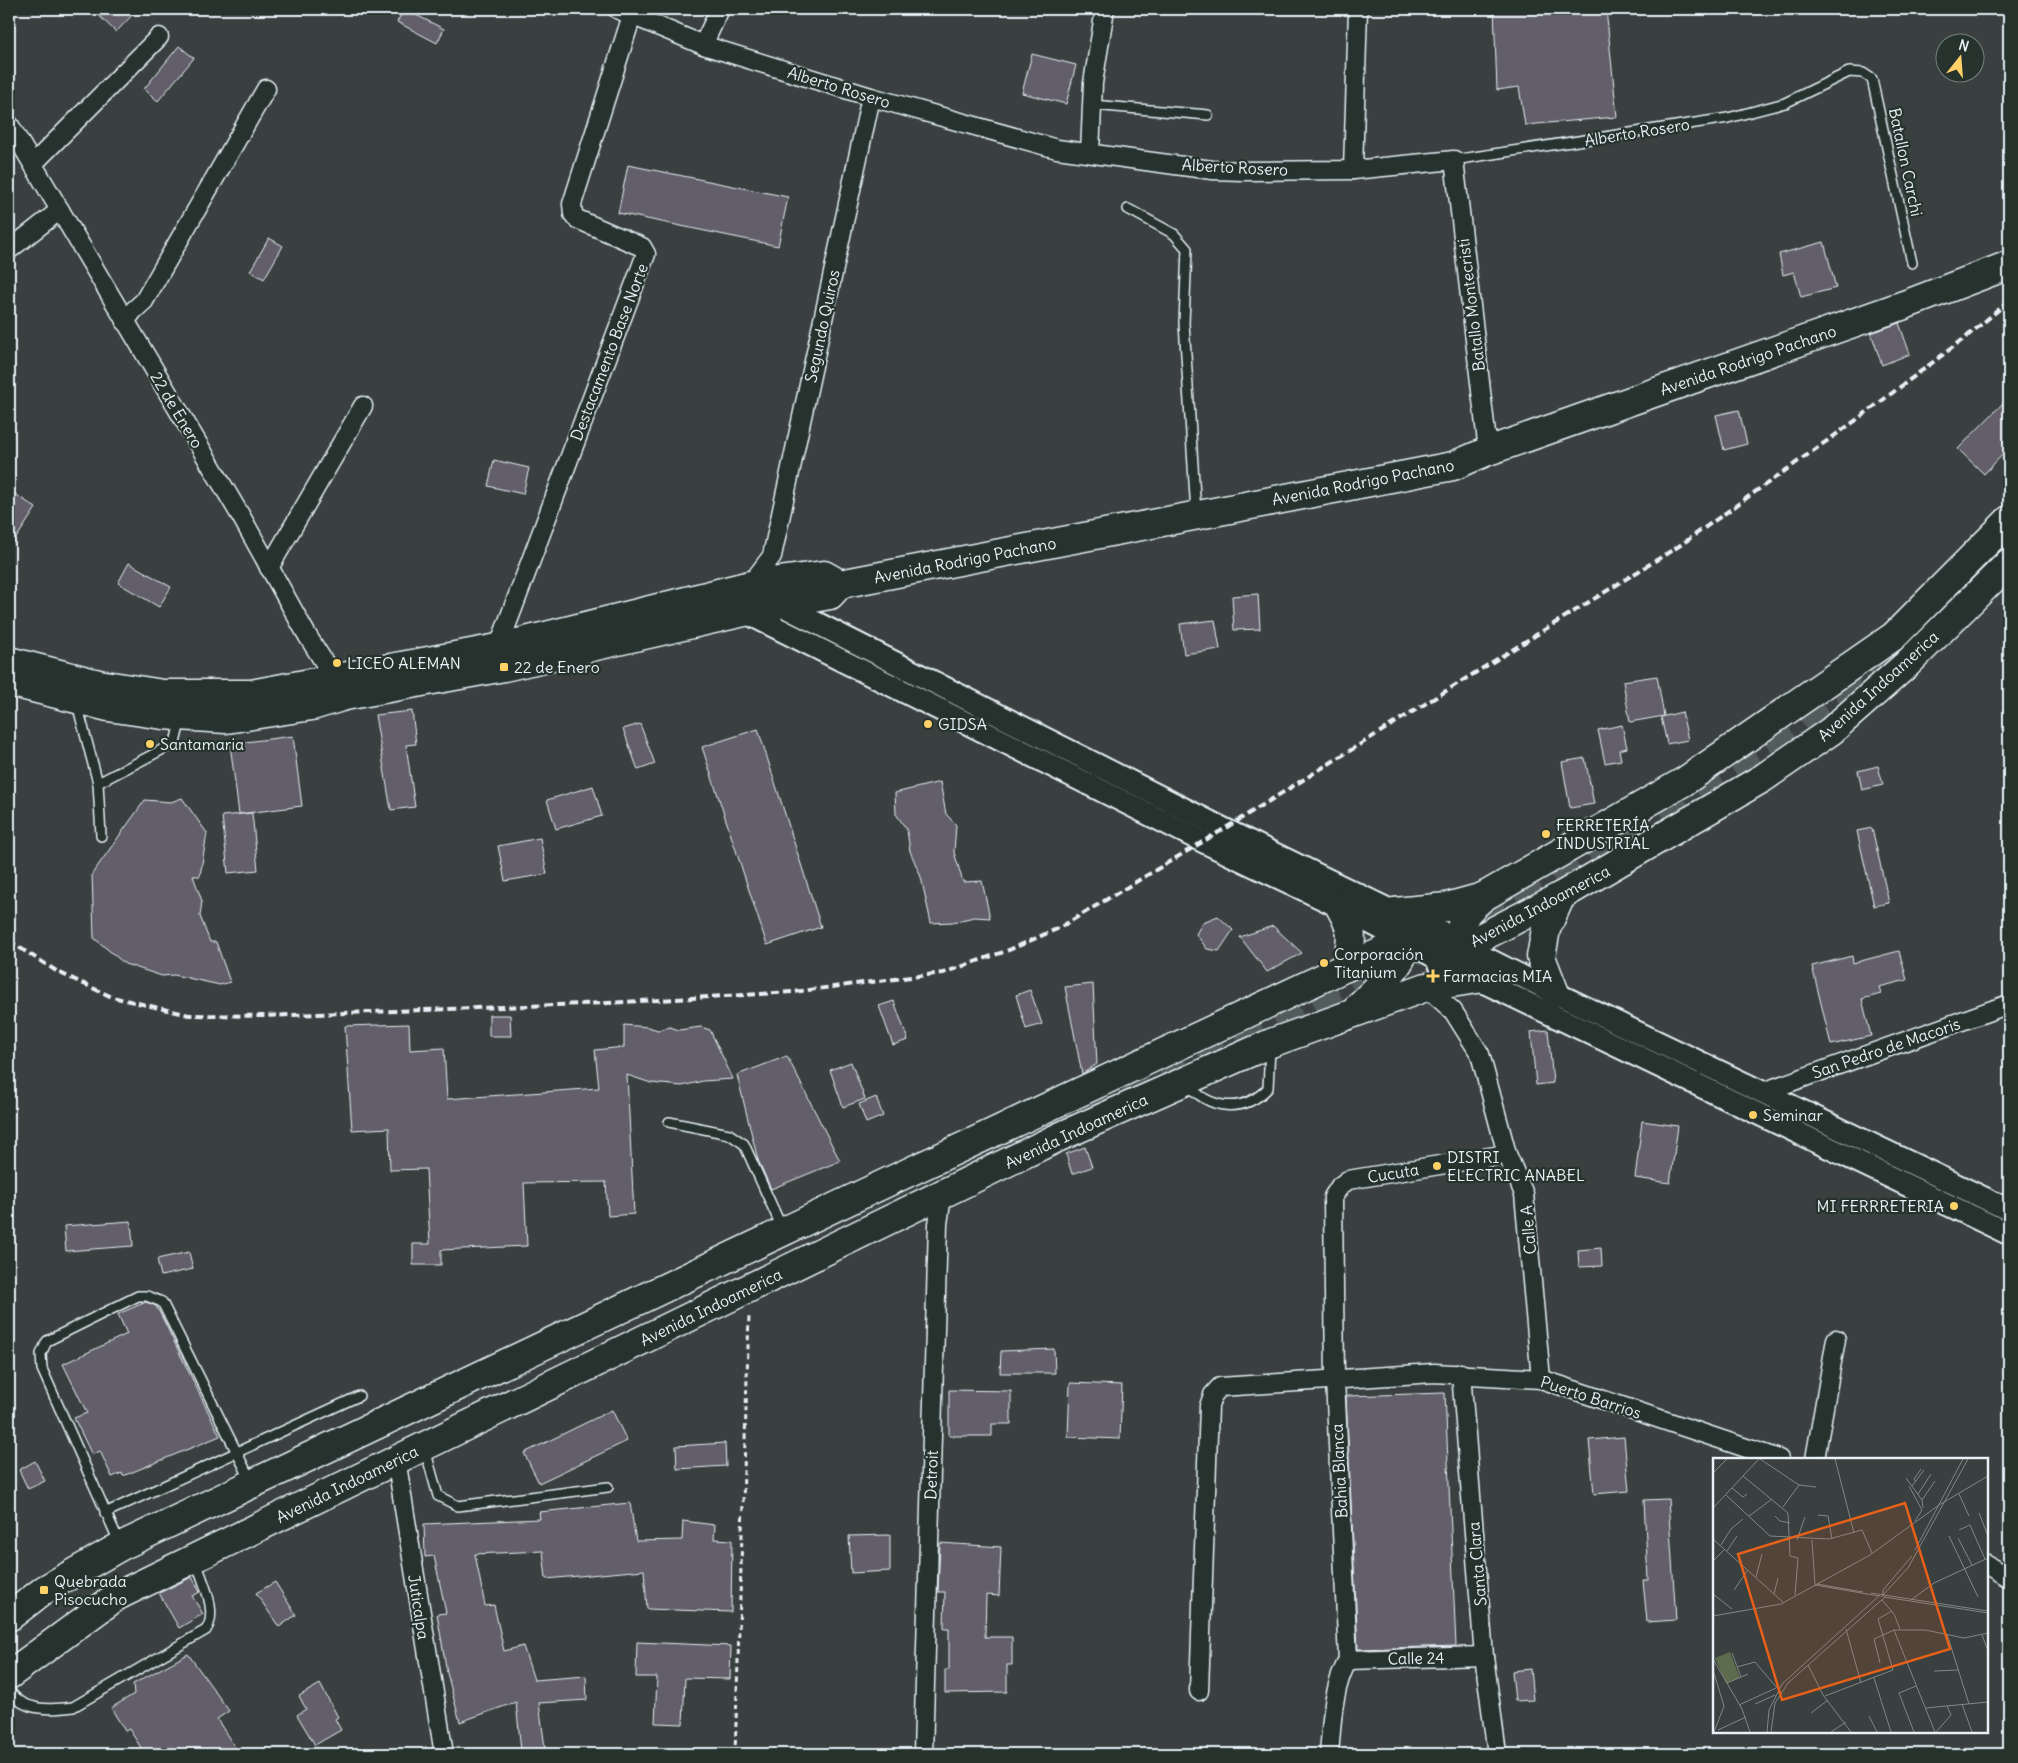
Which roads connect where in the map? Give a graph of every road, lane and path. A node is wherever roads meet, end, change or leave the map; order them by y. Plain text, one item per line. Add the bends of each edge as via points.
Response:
1 (720, 9) edge
2 (1105, 9) edge
3 (1358, 9) edge
4 (628, 11) edge
5 (159, 37) dead end
6 (702, 45) junction
7 (1863, 73) joint
8 (266, 89) dead end
9 (871, 97) junction
10 (1092, 105) junction
11 (1208, 115) dead end
12 (9, 124) edge
13 (1090, 153) junction
14 (1454, 160) junction
15 (33, 164) junction
16 (1353, 170) junction
17 (1128, 209) dead end
18 (60, 210) junction
19 (9, 250) edge
20 (1912, 263) dead end
21 (2009, 265) edge
22 (125, 322) junction
23 (363, 406) dead end
24 (1488, 451) junction
25 (1196, 515) junction
26 (2009, 520) edge
27 (2009, 563) edge
28 (269, 568) junction
29 (778, 579) junction
30 (750, 585) junction
31 (745, 612) junction
32 (498, 648) junction
33 (9, 661) edge
34 (9, 682) edge
35 (340, 688) junction
36 (76, 699) junction
37 (182, 716) junction
38 (98, 784) junction
39 (101, 836) dead end
40 (1483, 896) junction
41 (1561, 896) junction
42 (1340, 907) junction
43 (1394, 912) junction
44 (1437, 933) junction
45 (1406, 944) junction
46 (1452, 954) junction
47 (1346, 968) junction
48 (1476, 979) junction
49 (1426, 987) junction
50 (1555, 993) junction
51 (2009, 1004) edge
52 (1350, 1014) junction
53 (1270, 1043) junction
54 (1185, 1081) junction
55 (1763, 1092) junction
56 (669, 1122) dead end
57 (1508, 1154) junction
58 (1340, 1186) joint
59 (942, 1195) junction
60 (2009, 1210) edge
61 (784, 1233) junction
62 (2009, 1234) edge
63 (749, 1308) dead end
64 (1836, 1339) dead end
65 (1462, 1373) junction
66 (1335, 1379) junction
67 (1541, 1380) junction
68 (359, 1396) dead end
69 (424, 1446) junction
70 (237, 1452) junction
71 (1776, 1458) edge
72 (1815, 1458) edge
73 (396, 1459) junction
74 (252, 1484) junction
75 (608, 1487) dead end
76 (105, 1513) junction
77 (121, 1546) junction
78 (195, 1558) junction
79 (1988, 1565) edge
80 (2009, 1578) edge
81 (9, 1617) edge
82 (1484, 1656) junction
83 (1348, 1660) junction
84 (9, 1675) edge
85 (9, 1690) edge
86 (1199, 1691) dead end
87 (440, 1753) edge
88 (735, 1754) edge
89 (923, 1754) edge
90 (1329, 1754) edge
91 (1497, 1754) edge

1 - 6 street
2 - 10 street
3 - 16 street
4 - 6 street, Alberto Rosero
4 - 32 street, Destacamento Base Norte via 572,204 577,219 642,247 646,254
5 - 15 street
6 - 9 street, Alberto Rosero
7 - 14 lane, Alberto Rosero via 1848,72 1786,104 1728,118
7 - 20 lane, Batallon Carchi via 1872,79
8 - 22 street via 144,301
9 - 13 street, Alberto Rosero via 1057,149
9 - 29 street, Segundo Quiros
10 - 11 lane
10 - 13 street
12 - 15 street, 22 de Enero
13 - 16 street, Alberto Rosero via 1212,170
14 - 16 street, Alberto Rosero
14 - 24 street, Batallo Montecristi
15 - 18 street, 22 de Enero
17 - 25 lane via 1174,234 1187,249 1184,323
18 - 19 street
18 - 22 street, 22 de Enero
21 - 24 main road, Avenida Rodrigo Pachano
22 - 28 street, 22 de Enero
23 - 28 street
24 - 25 main road, Avenida Rodrigo Pachano via 1453,466
25 - 29 main road, Avenida Rodrigo Pachano via 840,584 824,575
26 - 40 main road, Avenida Indoamerica via 1894,636 1685,781
27 - 41 main road, Avenida Indoamerica via 1907,664 1831,731 1763,778
28 - 35 street, 22 de Enero
29 - 30 main road, Avenida Rodrigo Pachano
29 - 31 main road, Avenida Rodrigo Pachano
29 - 43 street via 1224,829
30 - 31 street
30 - 32 main road, Avenida Rodrigo Pachano
31 - 35 main road, Avenida Rodrigo Pachano via 504,667
31 - 42 street
32 - 35 main road, Avenida Rodrigo Pachano
33 - 35 main road, Avenida Rodrigo Pachano via 99,684 162,694 251,694
34 - 36 main road, Avenida Rodrigo Pachano
35 - 37 main road, Avenida Rodrigo Pachano via 312,706 226,719
36 - 37 main road, Avenida Rodrigo Pachano via 108,707
36 - 38 lane
37 - 38 lane via 175,743
38 - 39 lane
40 - 43 main road via 1447,908
40 - 46 main road, Avenida Indoamerica via 1466,914
41 - 46 main road, Avenida Indoamerica
41 - 50 main road via 1546,929 1542,957
42 - 45 street
42 - 47 main road via 1351,927
43 - 44 street
43 - 45 main road via 1405,924
44 - 45 main road via 1416,937
44 - 46 street
45 - 46 street
45 - 47 main road
45 - 52 main road, Avenida Indoamerica via 1396,967 1384,983
46 - 48 main road via 1470,968
46 - 50 street
47 - 61 main road
48 - 49 main road
48 - 62 street
49 - 52 main road
49 - 57 street, Calle A via 1453,1011 1480,1054
50 - 55 street
51 - 55 street, San Pedro de Macoris
52 - 53 main road, Avenida Indoamerica
53 - 54 main road, Avenida Indoamerica
53 - 54 lane via 1268,1088 1260,1097 1237,1106 1211,1103 1196,1095
54 - 59 main road, Avenida Indoamerica via 1059,1137
55 - 60 street
56 - 61 lane via 729,1134 744,1144
57 - 58 street, Cucuta via 1348,1180
57 - 67 street, Calle A via 1524,1194
58 - 66 street, Bahia Blanca via 1333,1197
59 - 69 main road, Avenida Indoamerica
59 - 89 street, Detroit via 938,1224
61 - 74 main road
63 - 88 path
64 - 72 street
65 - 66 street, Puerto Barrios
65 - 67 street, Puerto Barrios
65 - 82 street, Santa Clara
66 - 83 street, Bahia Blanca
66 - 86 street, Puerto Barrios via 1220,1387 1213,1395 1209,1406
67 - 71 street, Puerto Barrios
68 - 70 lane
69 - 73 main road, Avenida Indoamerica
69 - 75 lane via 438,1496 458,1506
70 - 74 lane
70 - 76 lane
70 - 76 lane via 162,1302 138,1296 47,1341 40,1354 42,1369
73 - 78 main road, Avenida Indoamerica
73 - 87 street, Juticalpa
74 - 77 main road
76 - 77 lane
77 - 81 main road via 44,1590
78 - 84 main road, Avenida Indoamerica via 116,1596
78 - 85 lane via 211,1609 211,1624 206,1630 73,1706 54,1710 32,1707
79 - 80 street
82 - 83 street, Calle 24
82 - 91 street, Santa Clara
83 - 90 street, Bahia Blanca via 1339,1676 1334,1696

